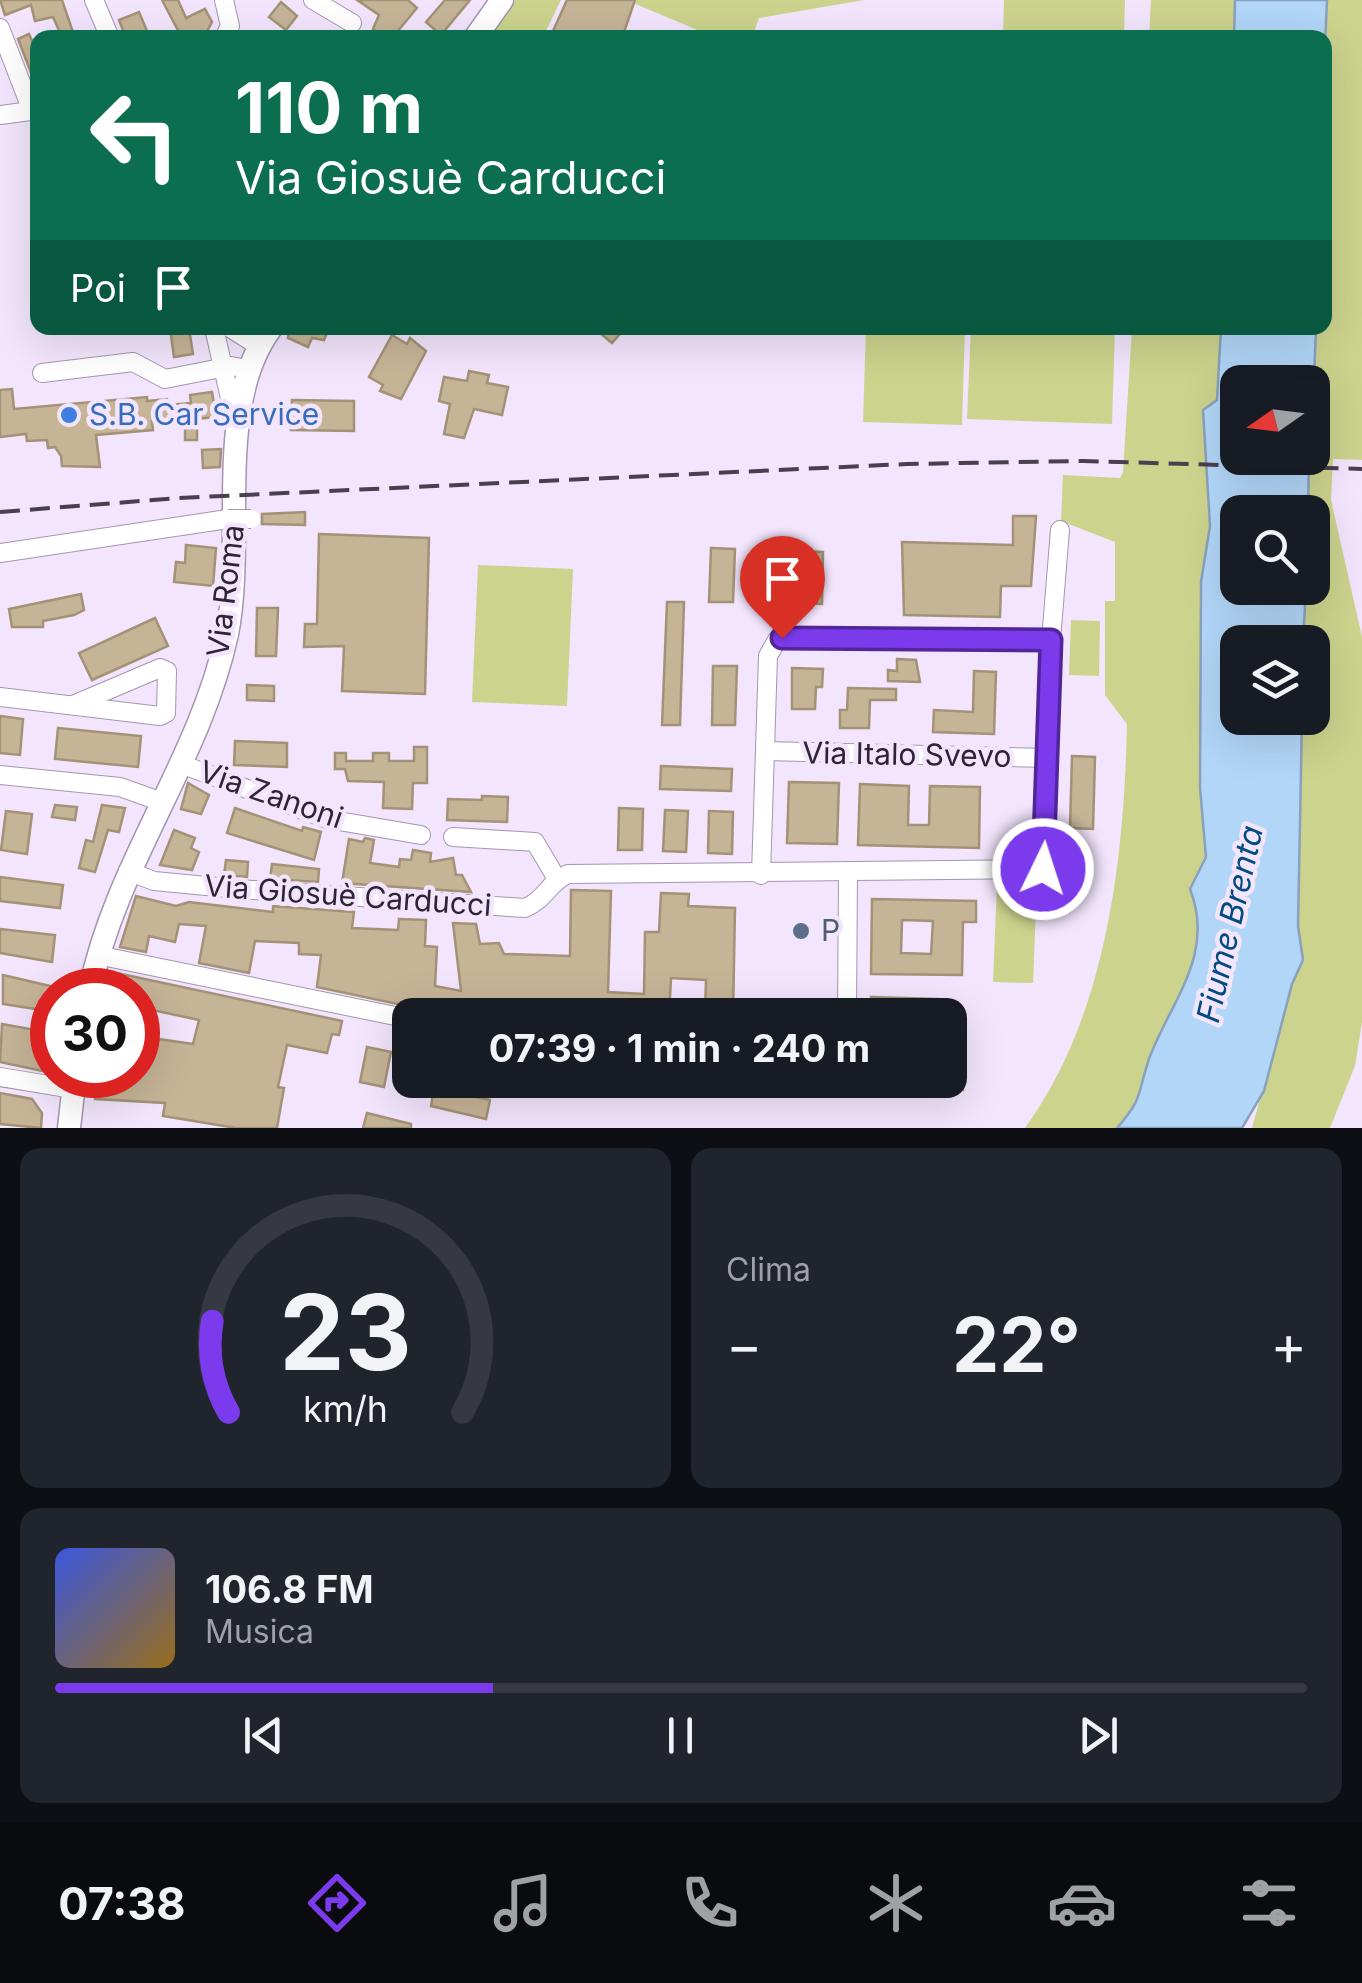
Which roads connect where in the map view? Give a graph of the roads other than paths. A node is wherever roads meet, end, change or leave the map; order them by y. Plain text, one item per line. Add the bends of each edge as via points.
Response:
1 (94, 0) edge
2 (224, 0) edge
3 (313, 0) edge
4 (502, 0) edge
5 (352, 23) dead end
6 (0, 28) edge
7 (107, 30) edge
8 (228, 30) edge
9 (481, 30) edge
10 (30, 98) edge
11 (30, 111) edge
12 (0, 115) edge
13 (216, 335) edge
14 (264, 336) edge
15 (223, 367) junction
16 (247, 370) junction
17 (42, 373) dead end
18 (239, 436) junction
19 (251, 519) dead end
20 (1060, 530) dead end
21 (0, 553) edge
22 (1051, 640) junction
23 (0, 697) edge
24 (72, 705) junction
25 (765, 751) junction
26 (1048, 758) junction
27 (181, 764) junction
28 (0, 774) edge
29 (162, 802) junction
30 (421, 835) dead end
31 (453, 837) dead end
32 (128, 871) junction
33 (848, 871) junction
34 (761, 876) junction
35 (557, 879) junction
36 (97, 954) junction
37 (94, 968) edge
38 (847, 998) edge
39 (392, 1015) edge
40 (0, 1078) edge
41 (30, 1080) edge
42 (72, 1098) edge
43 (68, 1128) edge

1 - 7 street
2 - 8 street
3 - 5 street
4 - 9 main road
6 - 10 street
11 - 12 street
13 - 15 street
14 - 16 main road, Via Roma
15 - 16 street
15 - 17 street via 165,379 133,362
15 - 18 street
16 - 18 main road, Via Roma
18 - 27 main road, Via Roma via 230,618
19 - 21 street, bridge
20 - 22 street
22 - 25 street via 782,638 768,656
22 - 26 street
23 - 24 street
24 - 24 street via 160,716 166,713 167,671 160,668
25 - 26 street, Via Italo Svevo
25 - 34 street
26 - 33 street via 1043,869
27 - 29 main road, Via Roma
27 - 30 street, Via Zanoni via 326,819
28 - 29 street via 120,787
29 - 32 main road, Via Roma
31 - 35 street via 535,842
32 - 35 street, Via Giosuè Carducci via 154,881 238,889 525,908 541,902
32 - 36 main road, Via Roma
33 - 34 street
33 - 38 street
34 - 35 street
36 - 37 main road, Via Roma
36 - 39 street
40 - 41 street
42 - 43 main road

